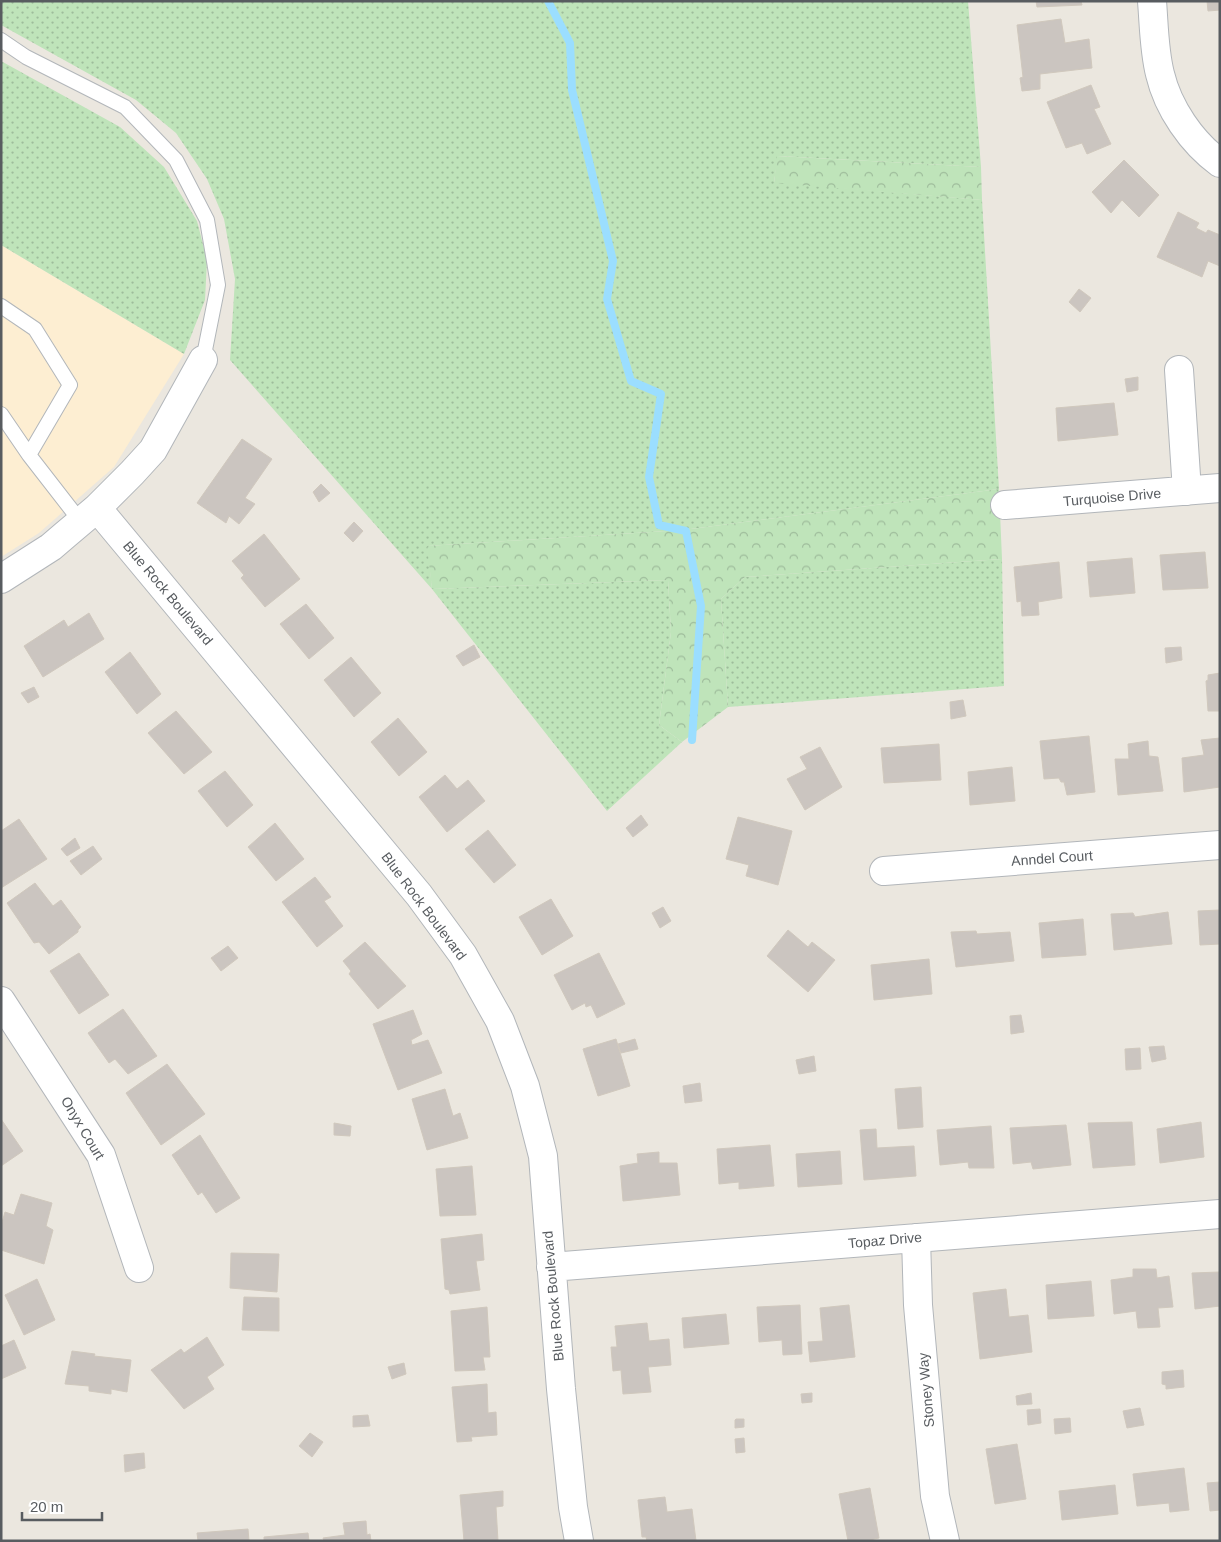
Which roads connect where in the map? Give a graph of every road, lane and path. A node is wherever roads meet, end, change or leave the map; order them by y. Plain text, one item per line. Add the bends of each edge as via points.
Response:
1 (1152, 1) edge
2 (1, 40) edge
3 (1220, 163) edge
4 (1, 306) edge
5 (203, 360) joint
6 (1180, 370) dead end
7 (1, 414) edge
8 (29, 454) junction
9 (1220, 488) edge
10 (1187, 491) junction
11 (1005, 505) dead end
12 (89, 515) junction
13 (1, 579) edge
14 (1220, 845) edge
15 (884, 871) dead end
16 (1, 1001) edge
17 (1220, 1214) edge
18 (916, 1238) junction
19 (551, 1267) junction
20 (139, 1268) dead end
21 (579, 1541) edge
22 (945, 1541) edge

1 - 3 street via 1160,74 1171,105 1188,131
2 - 5 lane via 26,57 125,107 176,160 207,220 218,285
4 - 8 lane via 35,329 70,384
5 - 12 street via 153,450
6 - 10 street
7 - 8 lane
8 - 12 lane
9 - 10 street, Turquoise Drive
10 - 11 street, Turquoise Drive
12 - 13 street via 50,547
12 - 19 street, Blue Rock Boulevard via 418,895 464,955 500,1021 525,1086 543,1156
14 - 15 street, Anndel Court
16 - 20 street, Onyx Court via 101,1155
17 - 18 street, Topaz Drive
18 - 19 street, Topaz Drive
18 - 22 street, Stoney Way via 918,1304 935,1496
19 - 21 street, Blue Rock Boulevard via 573,1507

